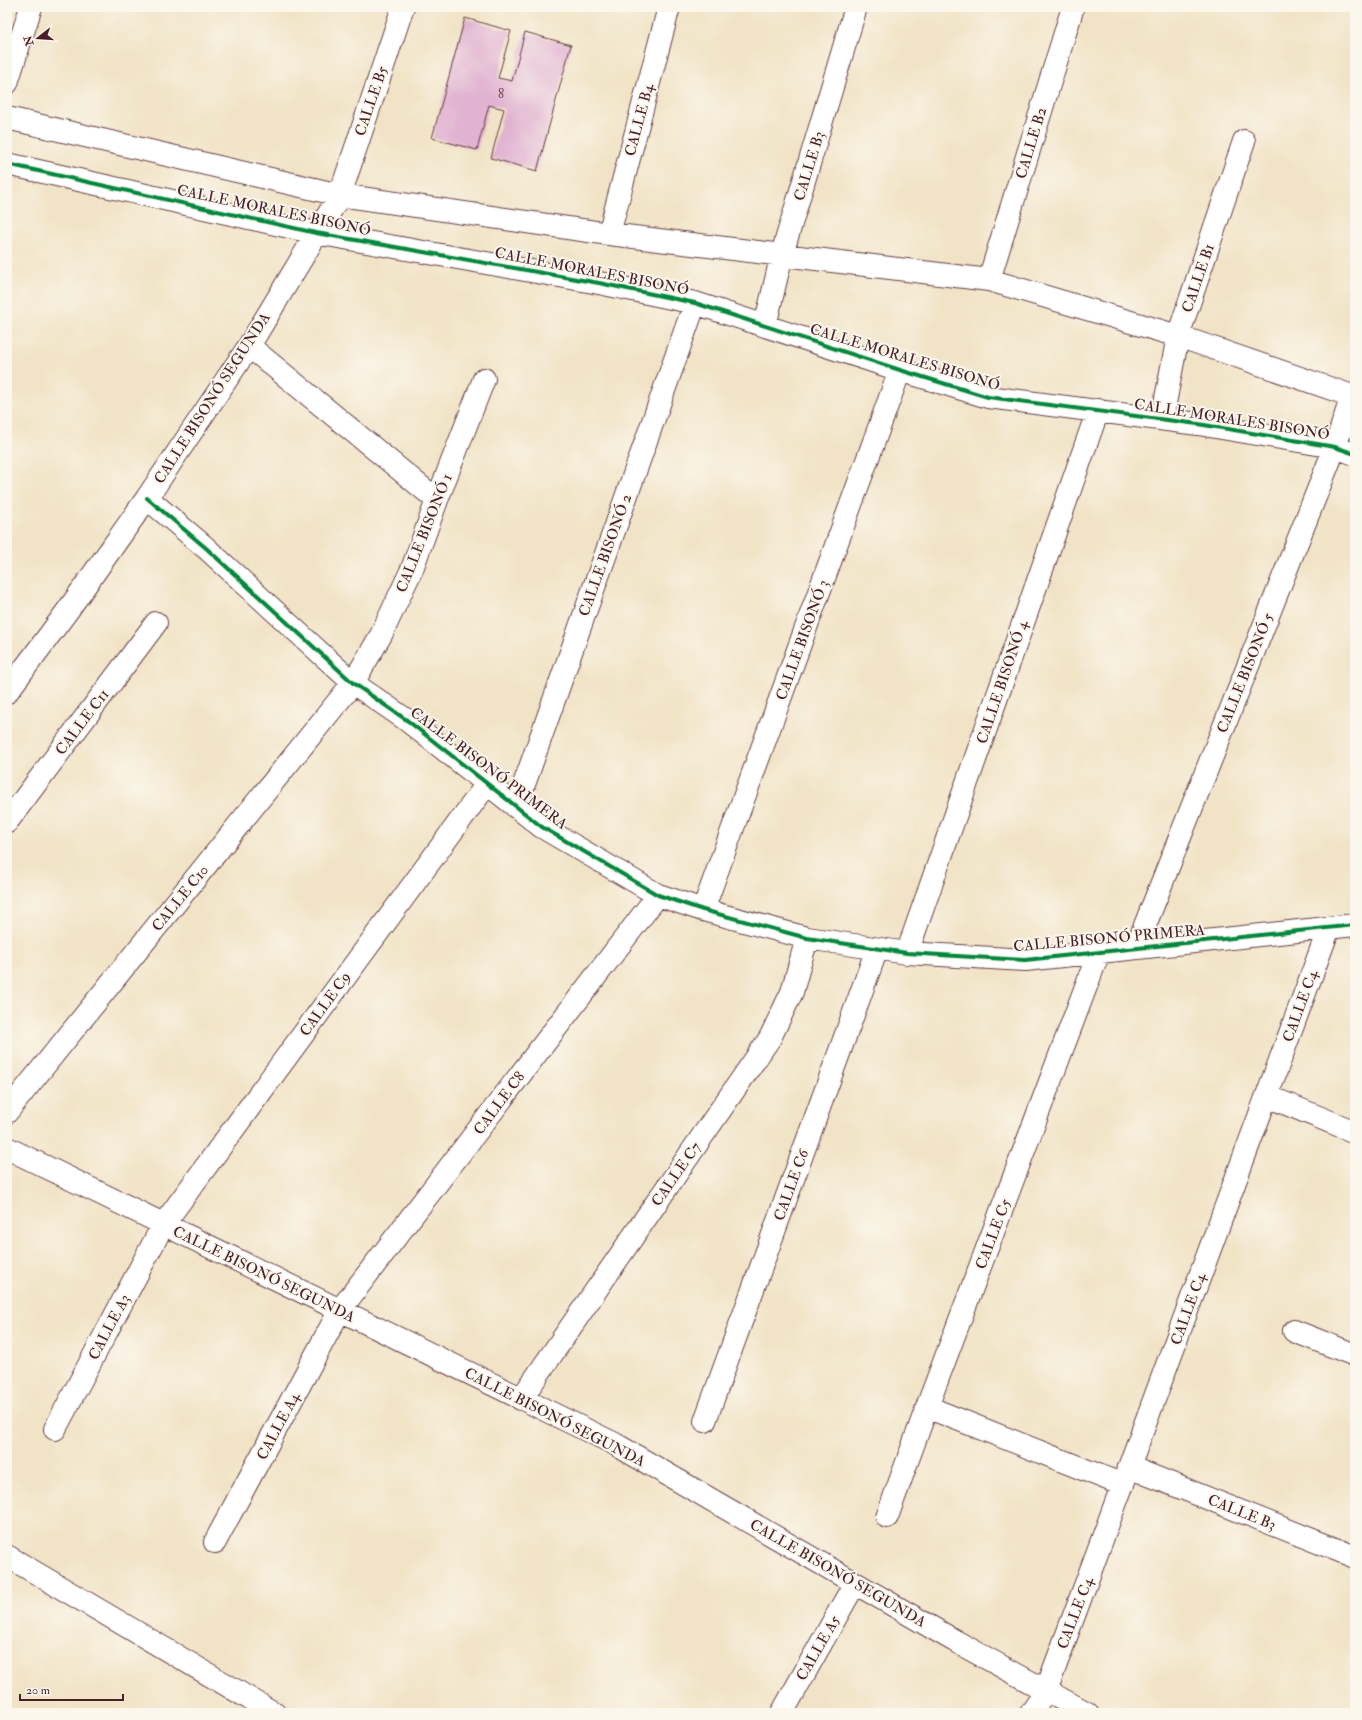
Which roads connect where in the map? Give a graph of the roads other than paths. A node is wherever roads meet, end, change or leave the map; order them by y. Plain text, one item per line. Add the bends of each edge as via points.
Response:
1 (31, 7) edge
2 (403, 7) edge
3 (669, 7) edge
4 (856, 7) edge
5 (1073, 7) edge
6 (12, 51) edge
7 (7, 83) edge
8 (7, 118) edge
9 (1244, 141) dead end
10 (7, 164) edge
11 (340, 195) junction
12 (316, 233) junction
13 (609, 234) junction
14 (782, 254) junction
15 (989, 280) junction
16 (695, 303) junction
17 (765, 326) junction
18 (1178, 336) junction
19 (248, 346) junction
20 (900, 370) junction
21 (484, 379) dead end
22 (1353, 397) edge
23 (1098, 410) junction
24 (1162, 419) junction
25 (1345, 450) edge
26 (146, 498) junction
27 (437, 500) junction
28 (156, 623) dead end
29 (353, 683) junction
30 (7, 692) edge
31 (487, 784) junction
32 (516, 807) junction
33 (7, 822) edge
34 (658, 895) junction
35 (703, 910) junction
36 (1355, 925) edge
37 (1329, 928) junction
38 (807, 938) junction
39 (1136, 948) junction
40 (877, 949) junction
41 (1099, 952) junction
42 (907, 953) junction
43 (1267, 1096) junction
44 (7, 1112) edge
45 (1355, 1132) edge
46 (7, 1148) edge
47 (163, 1225) junction
48 (340, 1310) junction
49 (1294, 1331) dead end
50 (1355, 1354) edge
51 (521, 1399) junction
52 (927, 1407) junction
53 (705, 1421) dead end
54 (55, 1429) dead end
55 (1126, 1476) junction
56 (887, 1517) dead end
57 (215, 1542) dead end
58 (7, 1556) edge
59 (1355, 1557) edge
60 (855, 1583) junction
61 (1046, 1691) junction
62 (274, 1713) edge
63 (782, 1713) edge
64 (1031, 1713) edge
65 (1087, 1713) edge

1 - 6 street
2 - 11 street, CALLE B5
3 - 13 street, CALLE B4
4 - 14 street, CALLE B3
5 - 15 street, CALLE B2
6 - 7 street
8 - 11 street, CALLE MORALES BISONÓ
9 - 18 street, CALLE B1
10 - 12 street, CALLE MORALES BISONÓ
11 - 12 street, CALLE BISONÓ SEGUNDA
11 - 13 street, CALLE MORALES BISONÓ
12 - 16 street, CALLE MORALES BISONÓ via 599,283
12 - 19 street, CALLE BISONÓ SEGUNDA
13 - 14 street, CALLE MORALES BISONÓ
14 - 15 street, CALLE MORALES BISONÓ
14 - 17 street, CALLE B3
15 - 18 street, CALLE MORALES BISONÓ
16 - 17 street, CALLE MORALES BISONÓ
16 - 32 street, CALLE BISONÓ 2
17 - 20 street, CALLE MORALES BISONÓ
18 - 22 street, CALLE MORALES BISONÓ
18 - 24 street, CALLE B1
19 - 26 street, CALLE BISONÓ SEGUNDA
19 - 27 street
20 - 23 street, CALLE MORALES BISONÓ via 988,397
20 - 35 street, CALLE BISONÓ 3
21 - 27 street, CALLE BISONÓ 1
22 - 25 street, CALLE BISONÓ 5
23 - 24 street, CALLE MORALES BISONÓ
23 - 42 street, CALLE BISONÓ 4
24 - 25 street, CALLE MORALES BISONÓ
25 - 39 street, CALLE BISONÓ 5
26 - 29 street, CALLE BISONÓ PRIMERA via 206,548
26 - 30 street, CALLE BISONÓ SEGUNDA
27 - 29 street, CALLE BISONÓ 1 via 412,569 381,635
28 - 33 street, CALLE C11
29 - 31 street, CALLE BISONÓ PRIMERA via 408,721
29 - 44 street, CALLE C10
31 - 32 street, CALLE BISONÓ PRIMERA
31 - 47 street, CALLE C9
32 - 34 street, CALLE BISONÓ PRIMERA via 542,827
34 - 35 street, CALLE BISONÓ PRIMERA
34 - 48 street, CALLE C8
35 - 38 street, CALLE BISONÓ PRIMERA
36 - 37 street, CALLE BISONÓ PRIMERA
37 - 39 street, CALLE BISONÓ PRIMERA
37 - 43 street, CALLE C4
38 - 40 street, CALLE BISONÓ PRIMERA
38 - 51 street, CALLE C7 via 792,992 770,1038
39 - 41 street, CALLE BISONÓ PRIMERA
40 - 42 street, CALLE BISONÓ PRIMERA
40 - 53 street, CALLE C6
41 - 42 street, CALLE BISONÓ PRIMERA via 1025,960
41 - 52 street, CALLE C5
43 - 45 street
43 - 55 street, CALLE C4
46 - 47 street, CALLE BISONÓ SEGUNDA
47 - 48 street, CALLE BISONÓ SEGUNDA
47 - 54 street, CALLE A3
48 - 51 street, CALLE BISONÓ SEGUNDA
48 - 57 street, CALLE A4
49 - 50 street
51 - 60 street, CALLE BISONÓ SEGUNDA via 615,1444
52 - 55 street, CALLE B3
52 - 56 street, CALLE C5
55 - 59 street, CALLE B3
55 - 61 street, CALLE C4
58 - 62 street
60 - 61 street, CALLE BISONÓ SEGUNDA
60 - 63 street, CALLE A5
61 - 64 street, CALLE C4
61 - 65 street, CALLE BISONÓ SEGUNDA

